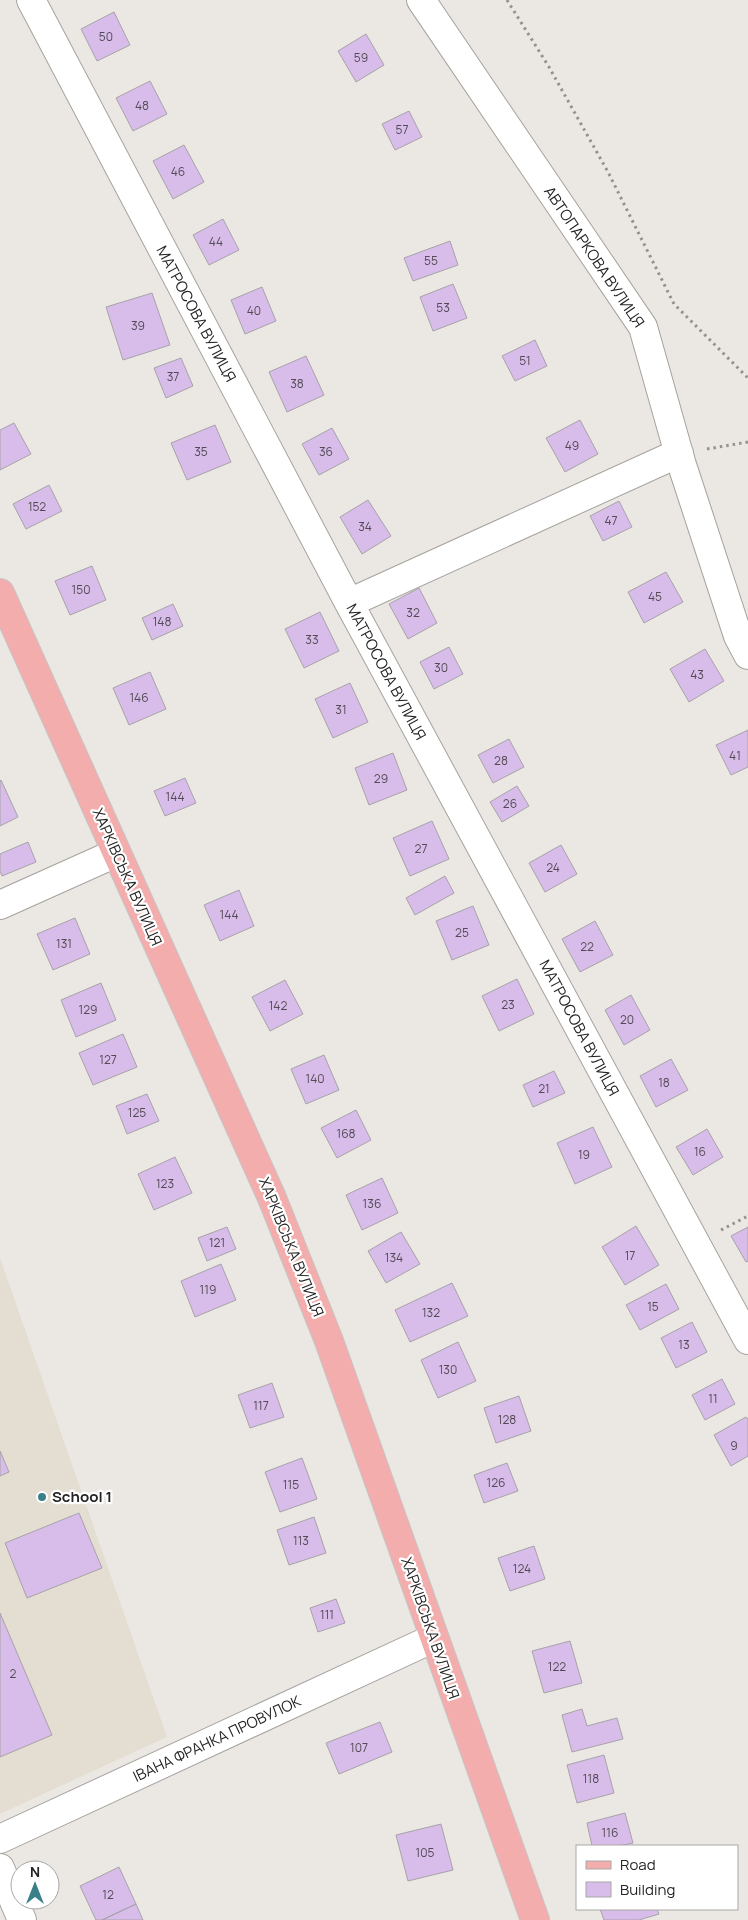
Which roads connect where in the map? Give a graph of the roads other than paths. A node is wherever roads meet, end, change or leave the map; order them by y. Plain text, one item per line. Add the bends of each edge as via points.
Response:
1 (31, 0) edge
2 (421, 0) edge
3 (679, 453) junction
4 (0, 594) edge
5 (349, 604) junction
6 (748, 655) edge
7 (116, 853) junction
8 (0, 905) edge
9 (748, 1340) edge
10 (434, 1638) junction
11 (0, 1839) edge
12 (0, 1868) edge
13 (22, 1920) edge
14 (535, 1920) edge

1 - 5 street, МАТРОСОВА ВУЛИЦЯ
2 - 3 street, АВТОПАРКОВА ВУЛИЦЯ via 643,327
3 - 5 street
3 - 6 street, АВТОПАРКОВА ВУЛИЦЯ via 738,636
4 - 7 main road, ХАРКІВСЬКА ВУЛИЦЯ
5 - 9 street, МАТРОСОВА ВУЛИЦЯ
7 - 8 street
7 - 10 main road, ХАРКІВСЬКА ВУЛИЦЯ via 272,1198 329,1341
10 - 11 street, ІВАНА ФРАНКА ПРОВУЛОК
10 - 14 main road, ХАРКІВСЬКА ВУЛИЦЯ
12 - 13 street

